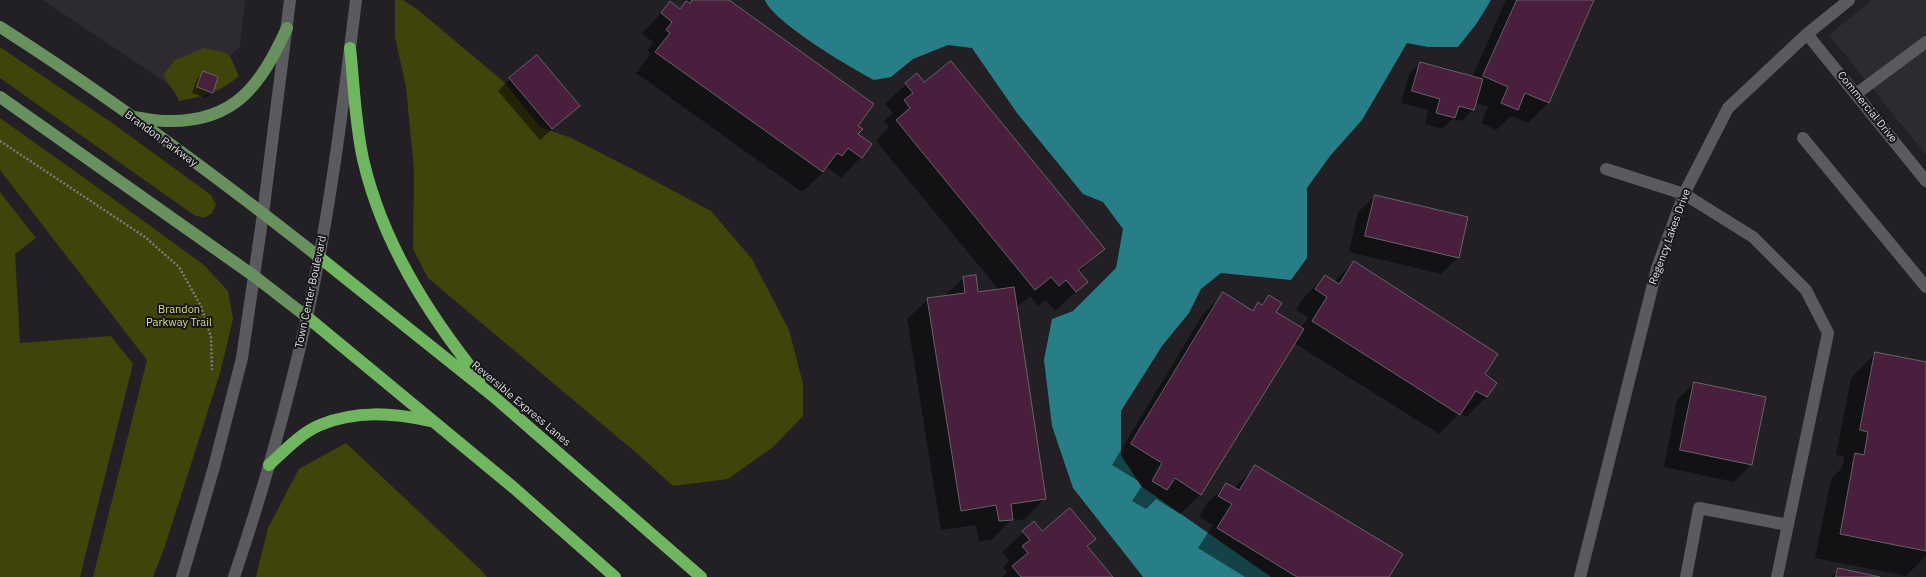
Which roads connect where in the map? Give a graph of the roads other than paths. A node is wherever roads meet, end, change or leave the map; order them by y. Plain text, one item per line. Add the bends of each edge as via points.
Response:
1 (290, 0) edge
2 (356, 0) edge
3 (1849, 0) edge
4 (0, 27) edge
5 (287, 28) junction
6 (1807, 34) junction
7 (1926, 42) edge
8 (350, 48) junction
9 (1856, 94) junction
10 (0, 97) edge
11 (130, 116) junction
12 (1803, 138) dead end
13 (1606, 169) dead end
14 (1926, 181) edge
15 (1684, 194) junction
16 (263, 214) junction
17 (319, 257) junction
18 (254, 276) junction
19 (1926, 287) edge
20 (307, 316) junction
21 (493, 396) junction
22 (431, 421) junction
23 (269, 465) junction
24 (1788, 525) junction
25 (182, 577) edge
26 (234, 577) edge
27 (615, 577) edge
28 (701, 577) edge
29 (1580, 577) edge
30 (1686, 577) edge
31 (1776, 577) edge

1 - 5 street
2 - 8 street, Town Center Boulevard
3 - 6 street, Regency Lakes Drive
4 - 11 main road, Brandon Parkway
5 - 11 main road via 256,85 237,102 214,114 190,120 165,121
5 - 16 street
6 - 9 street, Commercial Drive
6 - 15 street, Regency Lakes Drive via 1728,108
7 - 9 street
8 - 17 street, Town Center Boulevard
8 - 21 highway via 357,127 364,160 387,230 401,263 418,293 453,346
9 - 14 street, Commercial Drive
10 - 18 main road
11 - 16 main road, Brandon Parkway
12 - 19 street
13 - 15 street
15 - 24 street via 1753,237 1806,290 1828,333
15 - 29 street, Regency Lakes Drive via 1657,268
16 - 17 main road, Brandon Parkway
16 - 18 street
17 - 20 street, Town Center Boulevard
17 - 21 highway, Reversible Express Lanes
18 - 20 main road
18 - 25 street via 242,358
20 - 22 highway
20 - 23 street, Town Center Boulevard
21 - 28 highway, Reversible Express Lanes
22 - 23 highway via 374,413 347,416 319,425 292,443
22 - 27 highway via 514,488
23 - 26 street, Town Center Boulevard
24 - 30 street via 1699,508
24 - 31 street

